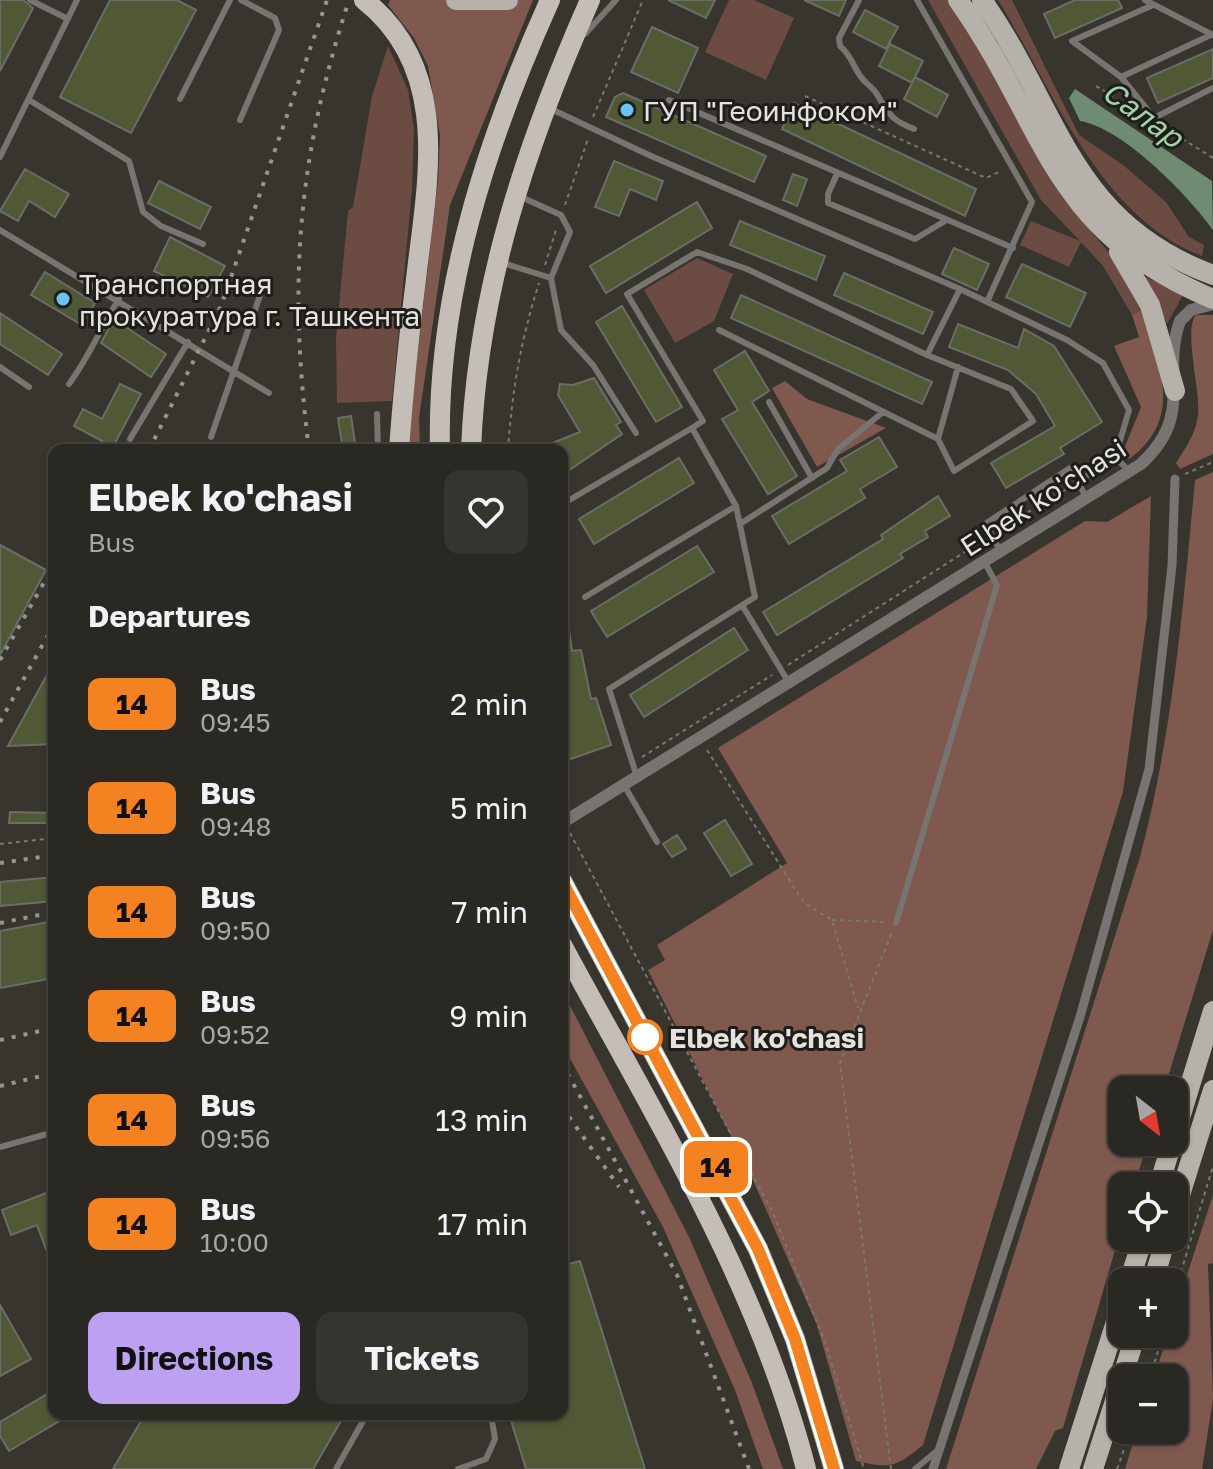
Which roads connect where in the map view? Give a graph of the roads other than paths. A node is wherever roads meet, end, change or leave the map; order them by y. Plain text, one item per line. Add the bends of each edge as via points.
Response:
1 (30, 0) edge
2 (77, 0) edge
3 (230, 0) edge
4 (241, 0) edge
5 (364, 0) edge
6 (456, 0) edge
7 (508, 0) edge
8 (550, 0) edge
9 (590, 0) edge
10 (616, 0) edge
11 (859, 0) edge
12 (917, 0) edge
13 (958, 0) edge
14 (982, 0) edge
15 (1145, 0) edge
16 (1153, 5) junction
17 (68, 19) junction
18 (1213, 35) edge
19 (566, 54) junction
20 (1121, 77) junction
21 (1213, 88) edge
22 (180, 99) dead end
23 (29, 100) junction
24 (669, 100) dead end
25 (547, 107) junction
26 (240, 120) dead end
27 (914, 129) dead end
28 (0, 157) edge
29 (837, 174) junction
30 (514, 194) junction
31 (945, 221) junction
32 (0, 230) edge
33 (1108, 235) junction
34 (203, 244) dead end
35 (1013, 248) junction
36 (496, 261) junction
37 (1213, 275) edge
38 (551, 278) junction
39 (265, 281) dead end
40 (960, 289) junction
41 (119, 299) junction
42 (987, 302) junction
43 (1213, 302) edge
44 (719, 330) dead end
45 (188, 342) junction
46 (927, 355) junction
47 (0, 367) edge
48 (958, 367) junction
49 (234, 371) junction
50 (69, 384) dead end
51 (29, 387) dead end
52 (1175, 391) junction
53 (269, 393) dead end
54 (769, 402) dead end
55 (883, 412) junction
56 (377, 414) dead end
57 (692, 428) junction
58 (636, 433) dead end
59 (211, 437) dead end
60 (130, 439) dead end
61 (938, 439) junction
62 (378, 444) edge
63 (400, 444) edge
64 (440, 444) edge
65 (472, 444) edge
66 (1115, 458) junction
67 (1131, 472) junction
68 (812, 478) junction
69 (1175, 479) road end
70 (1077, 482) junction
71 (1088, 500) junction
72 (568, 501) edge
73 (736, 506) junction
74 (740, 524) junction
75 (1002, 553) junction
76 (985, 563) junction
77 (585, 597) dead end
78 (742, 605) junction
79 (789, 683) junction
80 (637, 777) junction
81 (624, 785) junction
82 (568, 820) edge
83 (657, 842) dead end
84 (568, 893) edge
85 (896, 923) road end
86 (602, 960) junction
87 (570, 974) edge
88 (1213, 1011) edge
89 (1213, 1090) edge
90 (1188, 1092) edge
91 (48, 1134) edge
92 (0, 1147) edge
93 (1187, 1172) edge
94 (1139, 1252) edge
95 (1136, 1261) junction
96 (1134, 1268) edge
97 (1153, 1268) edge
98 (1108, 1347) edge
99 (364, 1420) edge
100 (492, 1420) edge
101 (1108, 1422) edge
102 (1082, 1428) junction
103 (938, 1450) junction
104 (336, 1469) edge
105 (458, 1469) edge
106 (806, 1469) edge
107 (834, 1469) edge
108 (915, 1469) edge
109 (933, 1469) edge
110 (1056, 1469) edge
111 (1069, 1469) edge
112 (1093, 1469) edge

1 - 17 lane
2 - 17 lane
3 - 22 lane
4 - 26 lane via 275,18 279,30
5 - 63 highway via 397,33 424,92 428,177
6 - 7 main road
8 - 64 highway via 489,154 464,240 444,363
9 - 19 highway
10 - 19 lane
11 - 27 lane via 840,46 853,57 884,111
12 - 35 lane via 1032,202
13 - 33 main road via 1057,175
14 - 37 main road via 1066,152 1099,196 1147,240
15 - 16 lane
16 - 18 lane
16 - 20 lane via 1072,41
17 - 23 lane
18 - 20 lane
19 - 25 highway
20 - 21 lane via 1154,118
23 - 28 lane
23 - 34 lane via 129,161 143,212
24 - 29 lane
25 - 30 highway
25 - 40 lane
29 - 31 lane
29 - 31 lane via 828,203 915,239
30 - 36 highway
30 - 38 lane via 561,215 570,232
31 - 35 lane
32 - 41 lane
33 - 43 main road via 1161,274
33 - 52 main road via 1150,305
35 - 42 lane
36 - 38 lane
36 - 65 highway via 480,344
38 - 58 lane via 561,330 593,365
39 - 49 lane
40 - 42 lane
40 - 46 lane
41 - 45 lane
41 - 50 lane
42 - 66 lane via 1067,340 1106,367 1129,410
43 - 52 street, Elbek ko'chasi via 1191,310 1180,321
44 - 55 lane
45 - 49 lane
45 - 60 lane
46 - 48 lane
46 - 57 lane via 747,269 697,252 627,294 703,421
47 - 51 lane
48 - 61 lane
48 - 61 lane via 1011,389 1033,421 954,471
49 - 53 lane
49 - 59 lane
52 - 67 street, Elbek ko'chasi via 1164,436
54 - 68 lane
55 - 61 lane
55 - 68 lane
56 - 62 lane
57 - 72 lane
57 - 73 lane
66 - 67 lane
66 - 70 lane
67 - 71 street, Elbek ko'chasi
68 - 74 lane
69 - 103 street via 1172,566 1149,769 1080,1017
70 - 71 lane
70 - 75 lane via 1070,468 985,524
71 - 75 street, Elbek ko'chasi
73 - 74 lane
73 - 77 lane
74 - 78 lane via 755,597
75 - 76 street, Elbek ko'chasi
76 - 79 street, Elbek ko'chasi
76 - 85 lane via 997,585
78 - 79 lane
78 - 80 lane via 609,689
79 - 80 street, Elbek ko'chasi
80 - 81 street, Elbek ko'chasi
81 - 82 street, Elbek ko'chasi
81 - 83 lane
84 - 86 highway
86 - 87 lane
86 - 107 highway via 771,1277
87 - 106 highway via 699,1198 784,1396
88 - 90 main road
89 - 93 main road
91 - 92 lane
94 - 95 main road
95 - 96 main road
95 - 97 main road via 1150,1257
98 - 102 main road
99 - 104 lane
100 - 105 lane via 495,1439 486,1459
101 - 112 main road
102 - 110 main road
102 - 111 main road
103 - 108 lane
103 - 109 street

